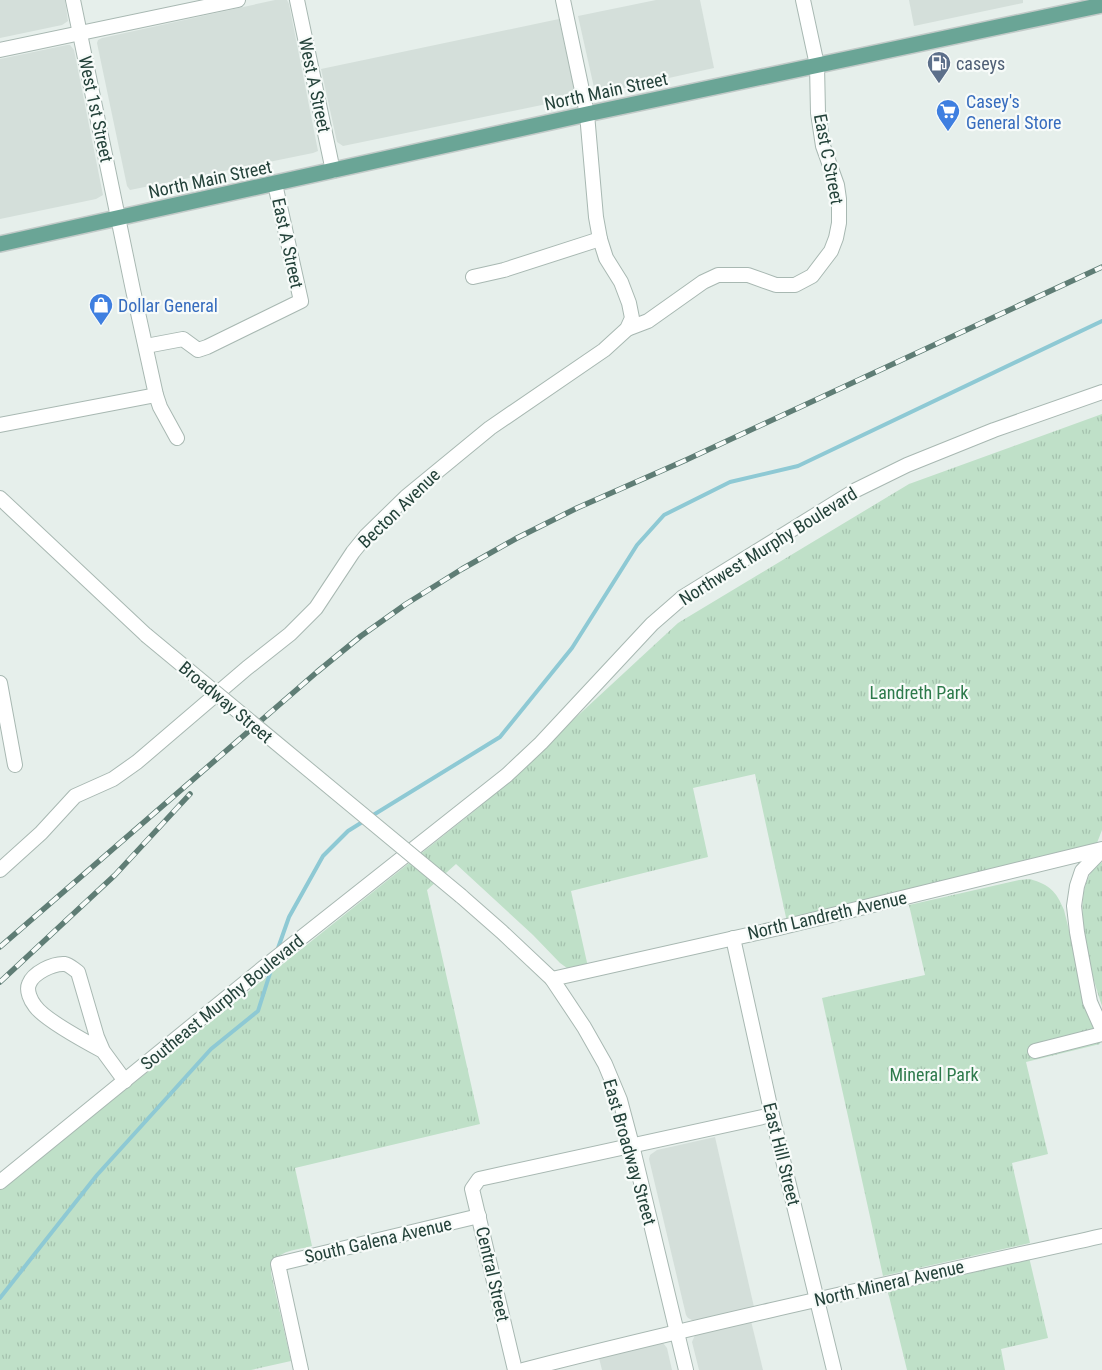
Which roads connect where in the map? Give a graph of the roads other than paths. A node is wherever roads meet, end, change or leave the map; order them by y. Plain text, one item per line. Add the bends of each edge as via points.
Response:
1 (73, 0) edge
2 (238, 0) edge
3 (297, 0) edge
4 (563, 0) edge
5 (803, 0) edge
6 (1102, 5) edge
7 (80, 34) junction
8 (0, 50) edge
9 (817, 65) junction
10 (587, 114) junction
11 (334, 171) junction
12 (275, 184) junction
13 (118, 218) junction
14 (600, 239) junction
15 (0, 244) edge
16 (812, 276) joint
17 (473, 277) dead end
18 (626, 330) junction
19 (146, 346) junction
20 (1102, 392) edge
21 (156, 395) junction
22 (0, 425) edge
23 (177, 438) dead end
24 (0, 498) edge
25 (0, 683) edge
26 (2, 706) edge
27 (15, 765) dead end
28 (445, 825) joint
29 (1102, 850) edge
30 (0, 870) edge
31 (461, 896) joint
32 (733, 938) junction
33 (552, 979) junction
34 (1102, 1028) edge
35 (1102, 1034) edge
36 (103, 1051) junction
37 (1035, 1051) dead end
38 (125, 1081) junction
39 (772, 1115) junction
40 (632, 1145) junction
41 (0, 1182) edge
42 (479, 1216) junction
43 (1102, 1236) edge
44 (818, 1299) junction
45 (677, 1332) junction
46 (301, 1370) edge
47 (515, 1370) edge
48 (523, 1370) edge
49 (686, 1370) edge
50 (834, 1370) edge

1 - 7 street, West 1st Street
2 - 7 street
3 - 11 street, West A Street
4 - 10 street
5 - 9 street, East C Street
6 - 9 main road, North Main Street
7 - 8 street
7 - 13 street, West 1st Street
9 - 10 main road, North Main Street
9 - 16 street, East C Street via 820,128 837,185 839,223 831,251
10 - 11 main road, North Main Street
10 - 14 street
11 - 12 main road, North Main Street
12 - 13 main road, North Main Street
12 - 19 street, East A Street via 301,301 207,348 198,350 183,339
13 - 15 main road, North Main Street
13 - 19 street, West 1st Street
14 - 17 street
14 - 18 street via 629,303 632,318
16 - 18 street, Becton Avenue via 795,285 776,285 748,275 718,275 648,321
18 - 30 street, Becton Avenue via 604,350 462,449 406,497 366,536 316,608 290,634 137,762 113,779 75,796
19 - 21 street, West 1st Street
20 - 28 street, Northwest Murphy Boulevard via 907,465 856,490 683,597 652,624 541,743
21 - 22 street
21 - 23 street, West 1st Street
24 - 31 street, Broadway Street, bridge via 146,635
25 - 26 street
26 - 27 street
28 - 38 street, Southeast Murphy Boulevard via 262,968
29 - 32 street, North Landreth Avenue
29 - 34 street via 1082,871 1074,906 1090,1002
31 - 33 street, East Broadway Street
32 - 33 street, North Landreth Avenue
32 - 39 street, East Hill Street
33 - 40 street, East Broadway Street via 604,1064 620,1100
35 - 37 street
36 - 36 street via 78,972 63,964 35,976 28,985 28,993 36,1008
36 - 38 street
38 - 41 street, Southeast Murphy Boulevard
39 - 40 street
39 - 44 street, East Hill Street
40 - 42 street, Central Street via 479,1179 472,1189
40 - 45 street, East Broadway Street
42 - 46 street, South Galena Avenue via 278,1264
42 - 47 street, Central Street
43 - 44 street, North Mineral Avenue
44 - 45 street, North Mineral Avenue
44 - 50 street, East Hill Street
45 - 48 street, North Mineral Avenue
45 - 49 street, East Broadway Street

